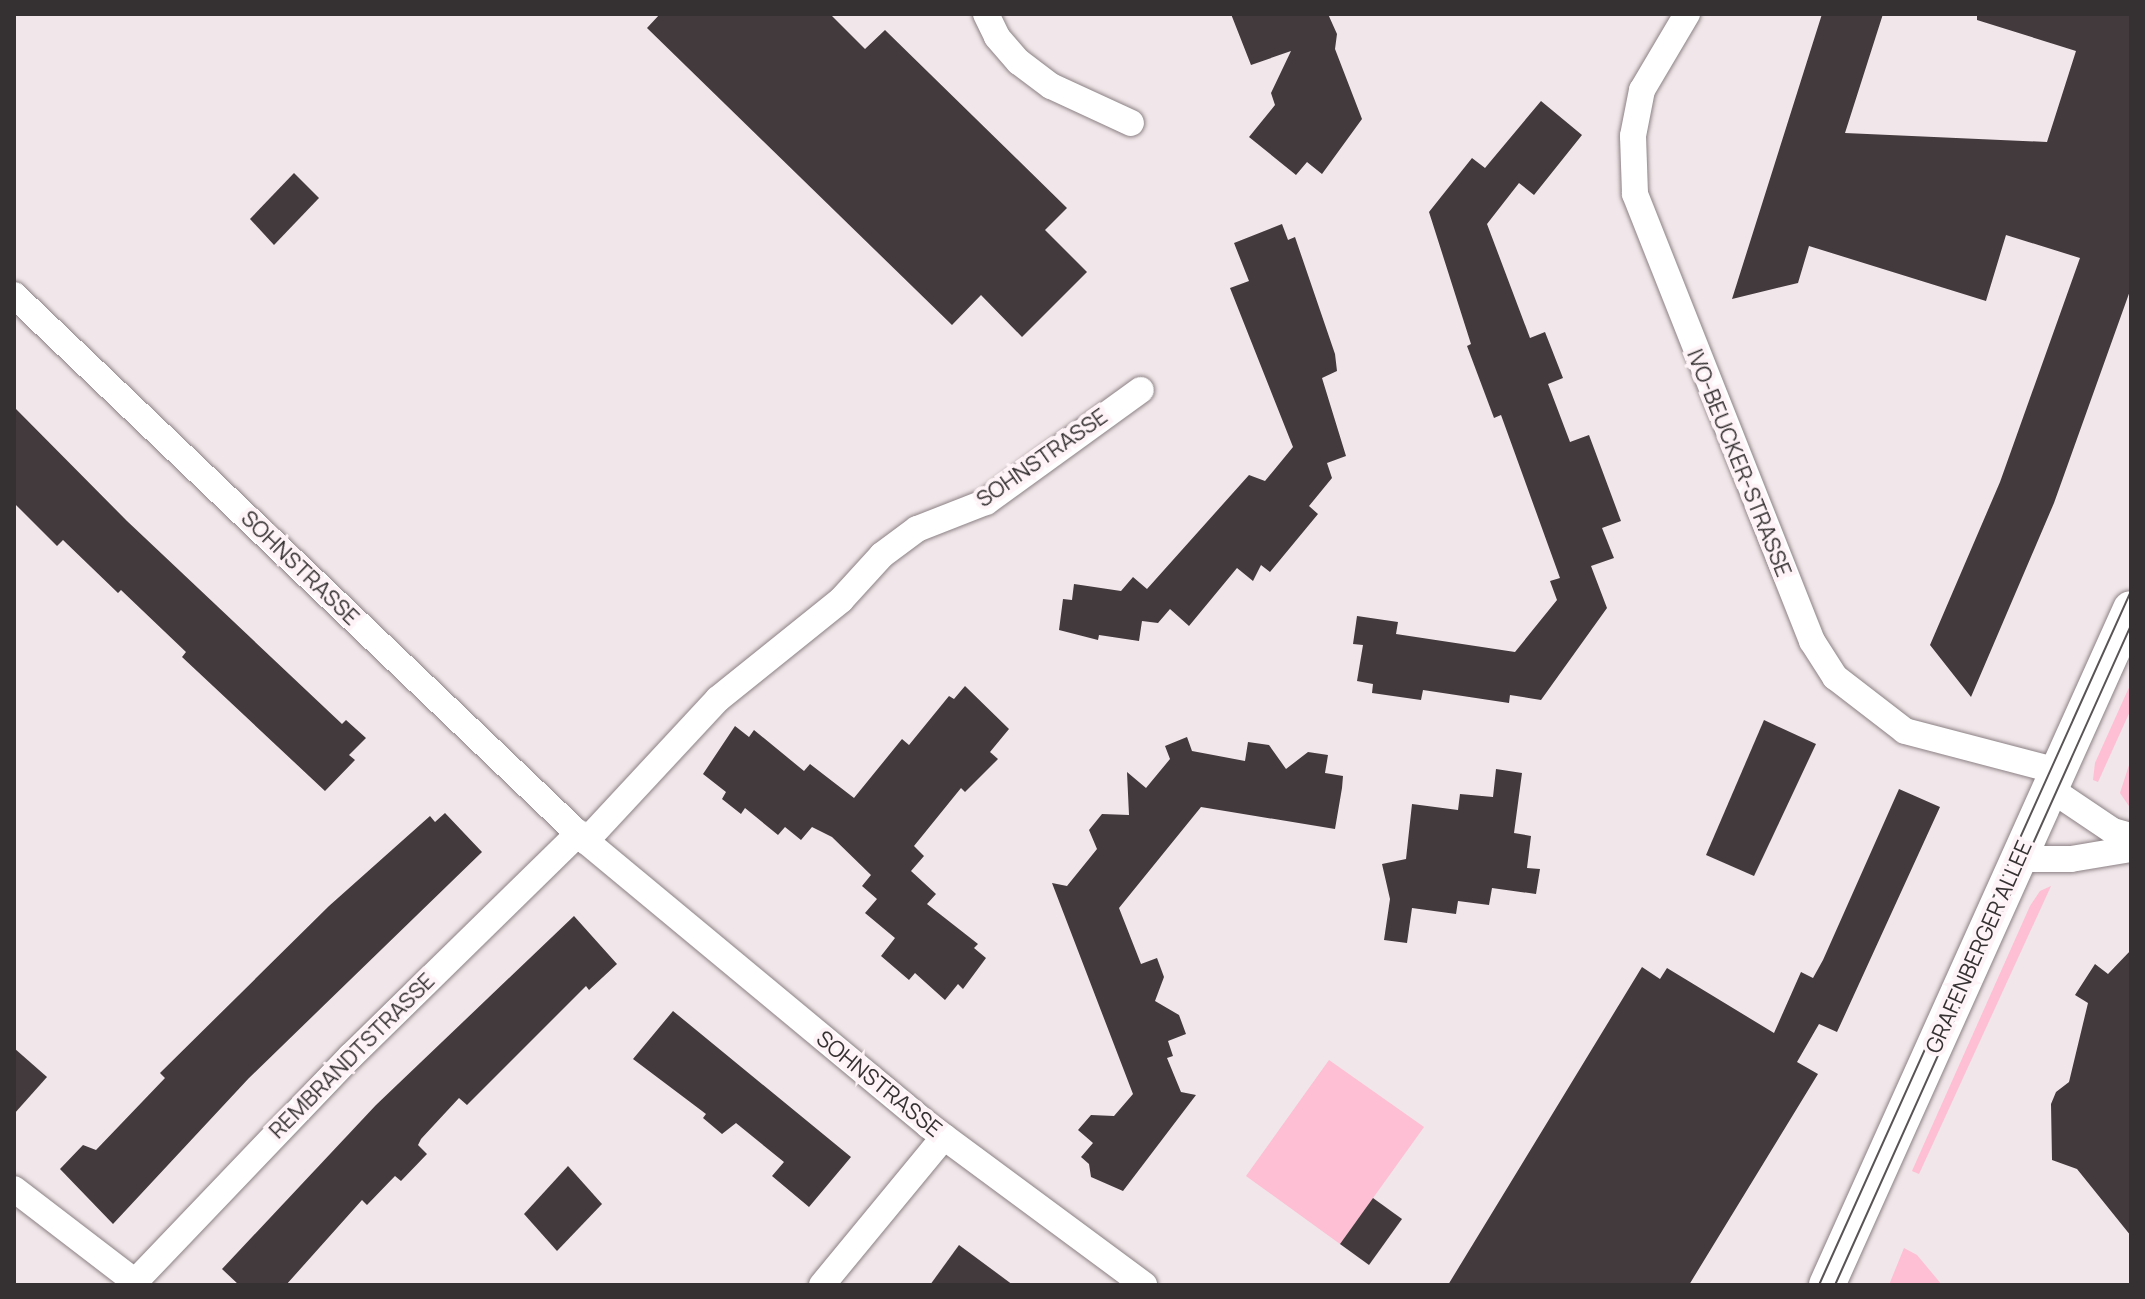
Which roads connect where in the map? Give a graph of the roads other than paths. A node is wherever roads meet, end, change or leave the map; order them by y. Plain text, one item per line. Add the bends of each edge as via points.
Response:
1 (986, 14) edge
2 (1687, 14) edge
3 (1131, 123) dead end
4 (14, 295) edge
5 (1141, 390) dead end
6 (2131, 609) edge
7 (2053, 779) junction
8 (2131, 836) edge
9 (582, 837) junction
10 (2131, 849) edge
11 (2019, 859) junction
12 (944, 1137) junction
13 (14, 1189) edge
14 (135, 1284) edge
15 (822, 1285) edge
16 (1144, 1285) edge
17 (1827, 1285) edge

1 - 3 street via 1019,62 1051,86
2 - 7 street, IVO-BEUCKER-STRASSE via 1642,90 1633,136 1635,194 1812,641 1845,687 1905,731
4 - 9 street, SOHNSTRASSE
5 - 9 street, SOHNSTRASSE via 986,502 917,529 882,555 841,600 718,699
6 - 7 main road, GRAFENBERGER ALLEE
7 - 8 street, IVO-BEUCKER-STRASSE via 2113,831
7 - 11 main road, GRAFENBERGER ALLEE
9 - 12 street, SOHNSTRASSE
9 - 14 street, REMBRANDTSTRASSE via 306,1101
10 - 11 street via 2071,859
11 - 17 main road, GRAFENBERGER ALLEE
12 - 15 street
12 - 16 street, SOHNSTRASSE
13 - 14 street

